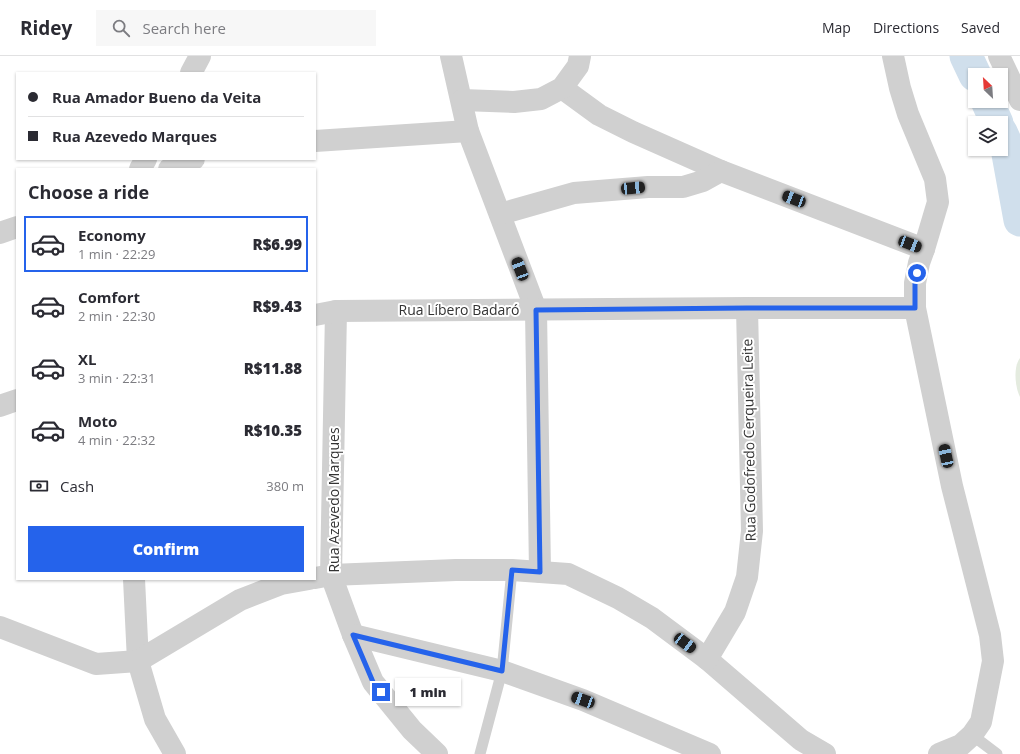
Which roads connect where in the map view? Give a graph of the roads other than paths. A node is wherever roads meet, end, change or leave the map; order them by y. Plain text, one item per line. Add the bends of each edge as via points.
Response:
1 (200, 56) edge
2 (451, 56) edge
3 (580, 56) edge
4 (893, 56) edge
5 (999, 56) edge
6 (192, 72) edge
7 (562, 88) junction
8 (462, 100) junction
9 (1020, 100) edge
10 (468, 131) junction
11 (316, 141) edge
12 (192, 160) edge
13 (172, 168) edge
14 (721, 171) junction
15 (500, 214) junction
16 (16, 227) edge
17 (0, 233) edge
18 (924, 249) junction
19 (747, 308) junction
20 (915, 308) junction
21 (536, 310) junction
22 (336, 311) junction
23 (316, 315) edge
24 (16, 400) edge
25 (0, 406) edge
26 (512, 570) junction
27 (540, 572) junction
28 (323, 576) edge
29 (134, 580) edge
30 (303, 580) edge
31 (0, 627) edge
32 (353, 635) junction
33 (707, 660) junction
34 (138, 661) junction
35 (502, 671) junction
36 (966, 745) edge
37 (798, 747) edge
38 (175, 754) edge
39 (438, 754) edge
40 (480, 754) edge
41 (710, 754) edge
42 (825, 754) edge
43 (939, 754) edge
44 (997, 754) edge

1 - 6 street
2 - 8 street
3 - 7 street via 578,66
4 - 18 street via 908,114 935,179 938,202
5 - 9 street
7 - 8 street via 542,99 514,102
7 - 14 street via 599,115
8 - 10 street
10 - 11 street
10 - 15 street
12 - 13 street
14 - 15 street via 703,181 683,187 574,193
14 - 18 street
15 - 21 street
16 - 17 street
18 - 20 street via 915,282
19 - 20 street, Rua Líbero Badaró
19 - 21 street, Rua Líbero Badaró
19 - 33 street, Rua Godofredo Cerqueira Leite via 752,531 747,577 735,612
20 - 36 street via 952,486 990,635 993,661 981,722
21 - 22 street, Rua Líbero Badaró
21 - 27 street
22 - 23 street, Rua Líbero Badaró
22 - 28 street, Rua Azevedo Marques
24 - 25 street
26 - 27 street
26 - 28 street
26 - 35 lane
27 - 33 street via 568,574 618,598 652,618
28 - 32 street, Rua Azevedo Marques
29 - 34 street
30 - 34 street via 281,584 240,600
31 - 34 street via 96,664
32 - 35 street
32 - 39 street, Rua Azevedo Marques via 373,682 412,730
33 - 37 street
34 - 38 street via 155,719
35 - 40 lane
35 - 41 street via 583,700
36 - 43 street
36 - 44 lane
37 - 42 street

